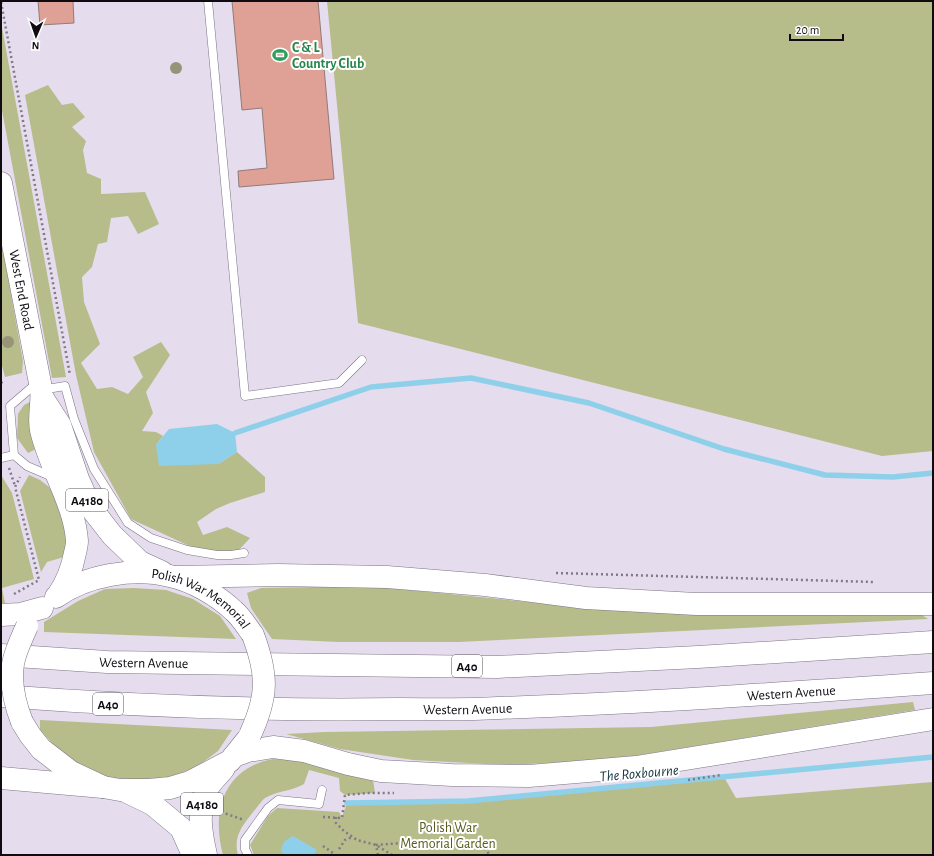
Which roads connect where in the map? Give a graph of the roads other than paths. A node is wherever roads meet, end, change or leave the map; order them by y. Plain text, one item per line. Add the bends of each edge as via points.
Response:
1 (208, 1) edge
2 (1, 183) edge
3 (362, 360) dead end
4 (41, 389) junction
5 (14, 455) junction
6 (1, 458) edge
7 (57, 479) junction
8 (244, 553) dead end
9 (173, 576) junction
10 (50, 601) junction
11 (933, 604) edge
12 (5, 606) edge
13 (933, 642) edge
14 (1, 656) edge
15 (933, 683) edge
16 (1, 696) edge
17 (933, 720) edge
18 (232, 759) junction
19 (1, 778) edge
20 (112, 788) junction
21 (322, 790) dead end
22 (193, 855) edge
23 (206, 855) edge
24 (248, 855) edge

1 - 3 lane via 245,396 339,383
2 - 4 main road, West End Road / A4180
4 - 5 lane via 10,406
4 - 7 main road, West End Road / A4180 via 41,429
4 - 8 lane via 65,386 74,419 94,469 128,523 151,538 187,550 217,555
4 - 9 main road, West End Road / A4180 via 60,424 78,479 91,508 112,535 140,562
5 - 6 lane
5 - 7 lane via 26,466
7 - 10 main road, West End Road / A4180 via 72,516 77,542 72,569 64,586
9 - 10 main road, Polish War Memorial via 111,574 74,586
9 - 11 main road via 387,577 485,585 586,598 696,604
9 - 18 main road, Polish War Memorial, bridge via 205,590 234,611 253,635 264,671 263,698 258,719 250,735
10 - 12 main road via 20,614
10 - 20 main road, Polish War Memorial, bridge via 27,626 13,664 16,704 30,735 52,758 71,772
13 - 14 main road, Western Avenue / A40 via 698,657 497,666 115,662
15 - 16 main road, Western Avenue / A40 via 709,698 496,708 215,708 98,704
17 - 18 main road via 636,767 528,776 452,775 381,770 348,764 304,751 273,747 248,751
18 - 20 main road, Polish War Memorial via 190,782 170,788
18 - 23 main road, A4180 via 207,789 200,806 201,834
19 - 20 main road
20 - 22 main road, A4180 via 152,804 181,828
21 - 24 lane via 319,804 278,800 268,808 245,840

